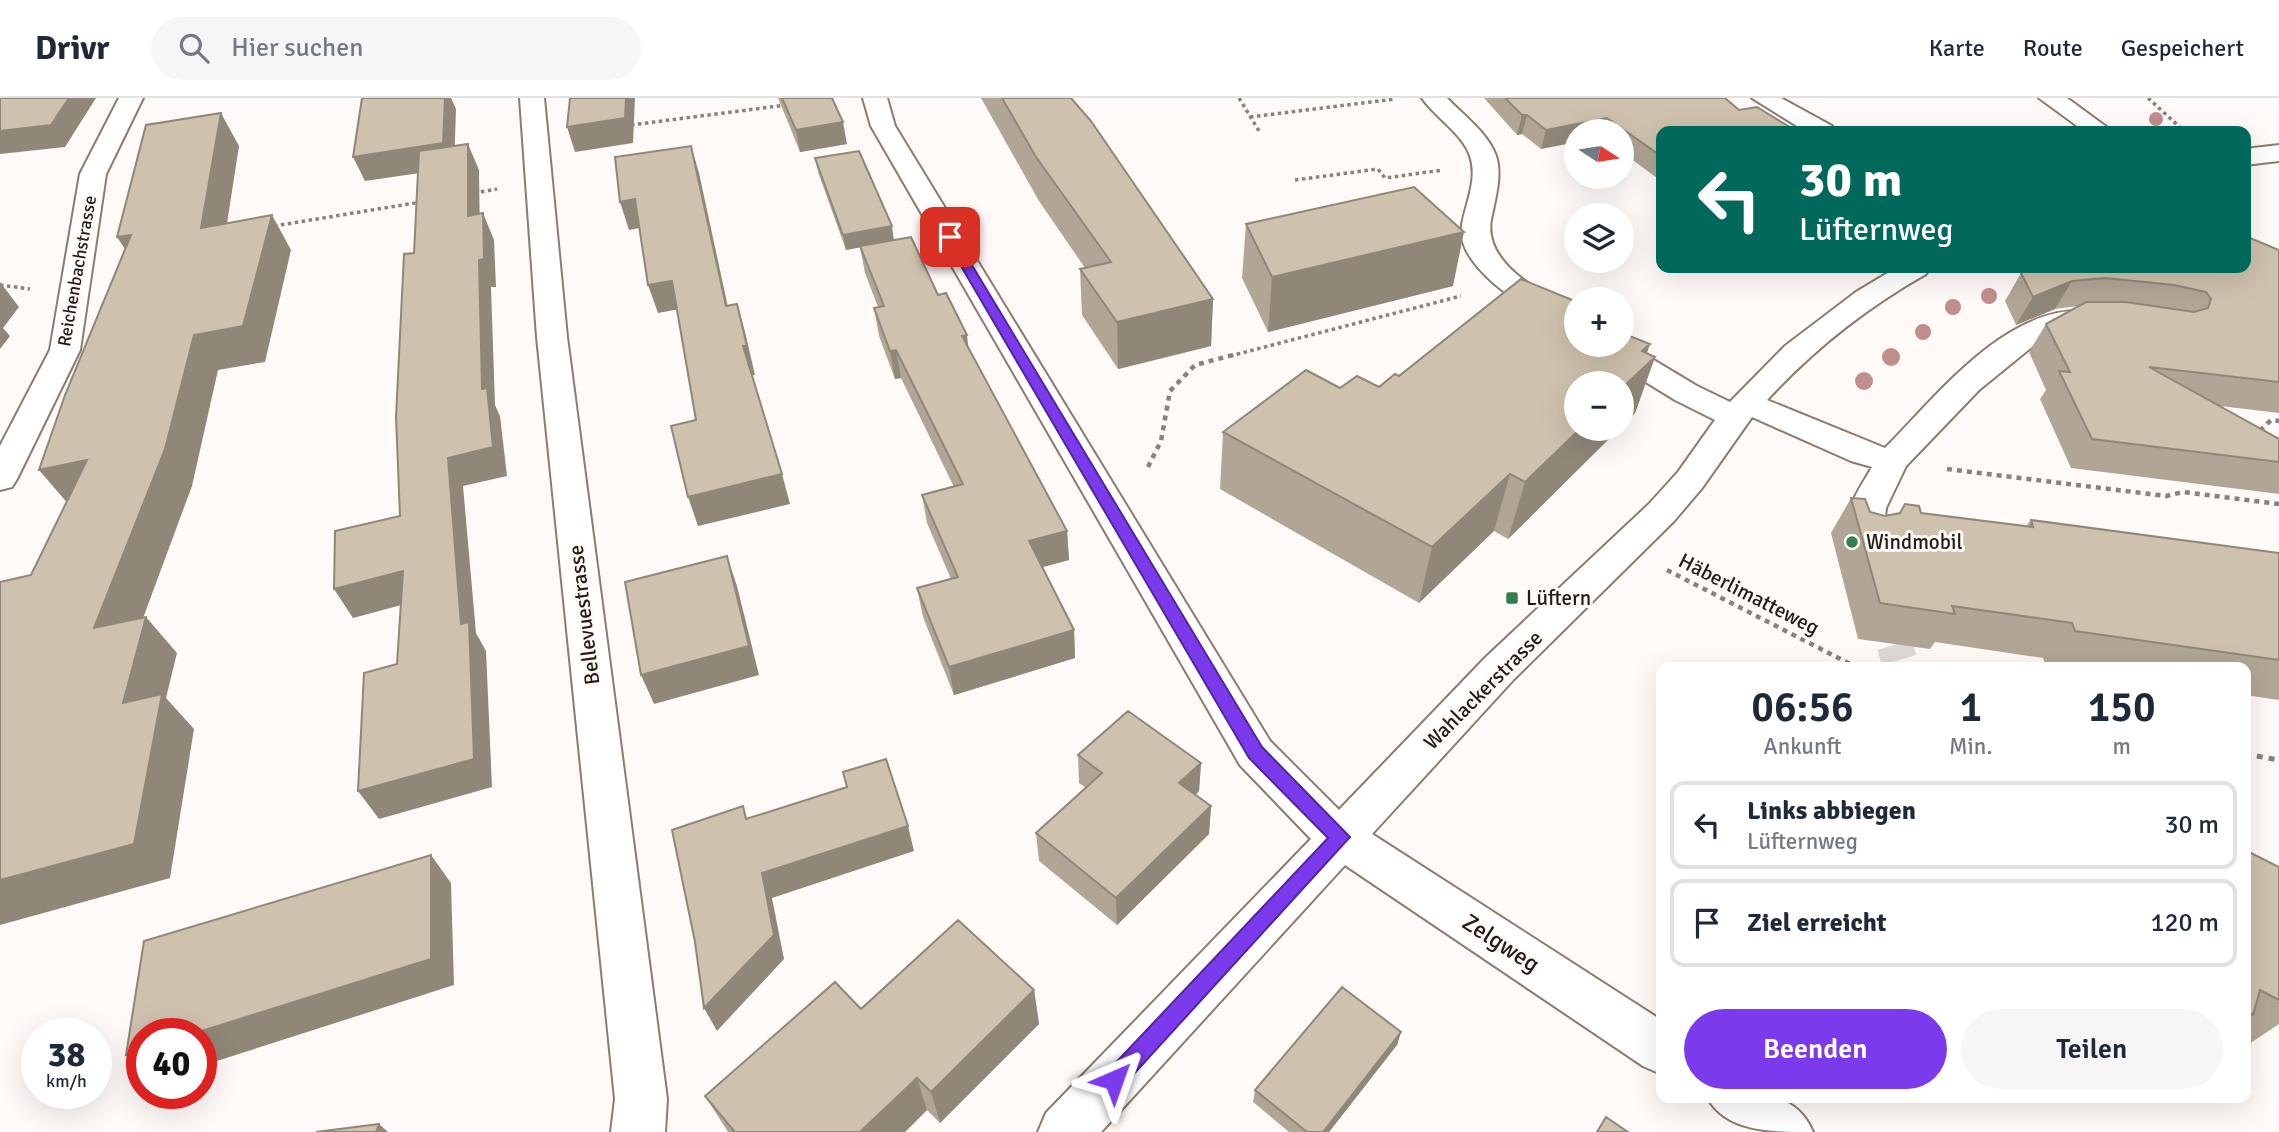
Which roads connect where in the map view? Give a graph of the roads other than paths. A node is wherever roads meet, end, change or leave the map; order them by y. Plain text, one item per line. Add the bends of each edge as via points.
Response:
1 (131, 98) edge
2 (532, 98) edge
3 (875, 98) edge
4 (1434, 98) edge
5 (1764, 98) edge
6 (2051, 98) edge
7 (1815, 126) edge
8 (2093, 126) edge
9 (2279, 153) edge
10 (2251, 156) edge
11 (1909, 273) edge
12 (1564, 317) edge
13 (2126, 323) edge
14 (1628, 357) edge
15 (1741, 410) junction
16 (1892, 461) junction
17 (0, 479) edge
18 (1865, 537) edge
19 (1340, 837) junction
20 (1656, 1046) edge
21 (1742, 1103) edge
22 (638, 1132) edge
23 (1065, 1132) edge
24 (1786, 1132) edge

1 - 17 street, Reichenbachstrasse via 93,174 65,349
2 - 22 street, Bellevuestrasse via 552,337 641,1099
3 - 19 street, Zelgweg via 883,126 1255,752
4 - 12 street via 1479,146 1487,164 1474,233 1484,259
5 - 7 street
6 - 8 street
9 - 10 street
11 - 15 street, Wahlackerstrasse via 1821,332
13 - 16 street via 2071,319 2042,326 1991,364
14 - 15 street via 1686,393
15 - 16 street
15 - 19 street, Wahlackerstrasse via 1700,469 1627,549 1500,668
16 - 18 street via 1869,509
19 - 20 street, Zelgweg
19 - 23 street, Wahlackerstrasse
21 - 24 street

